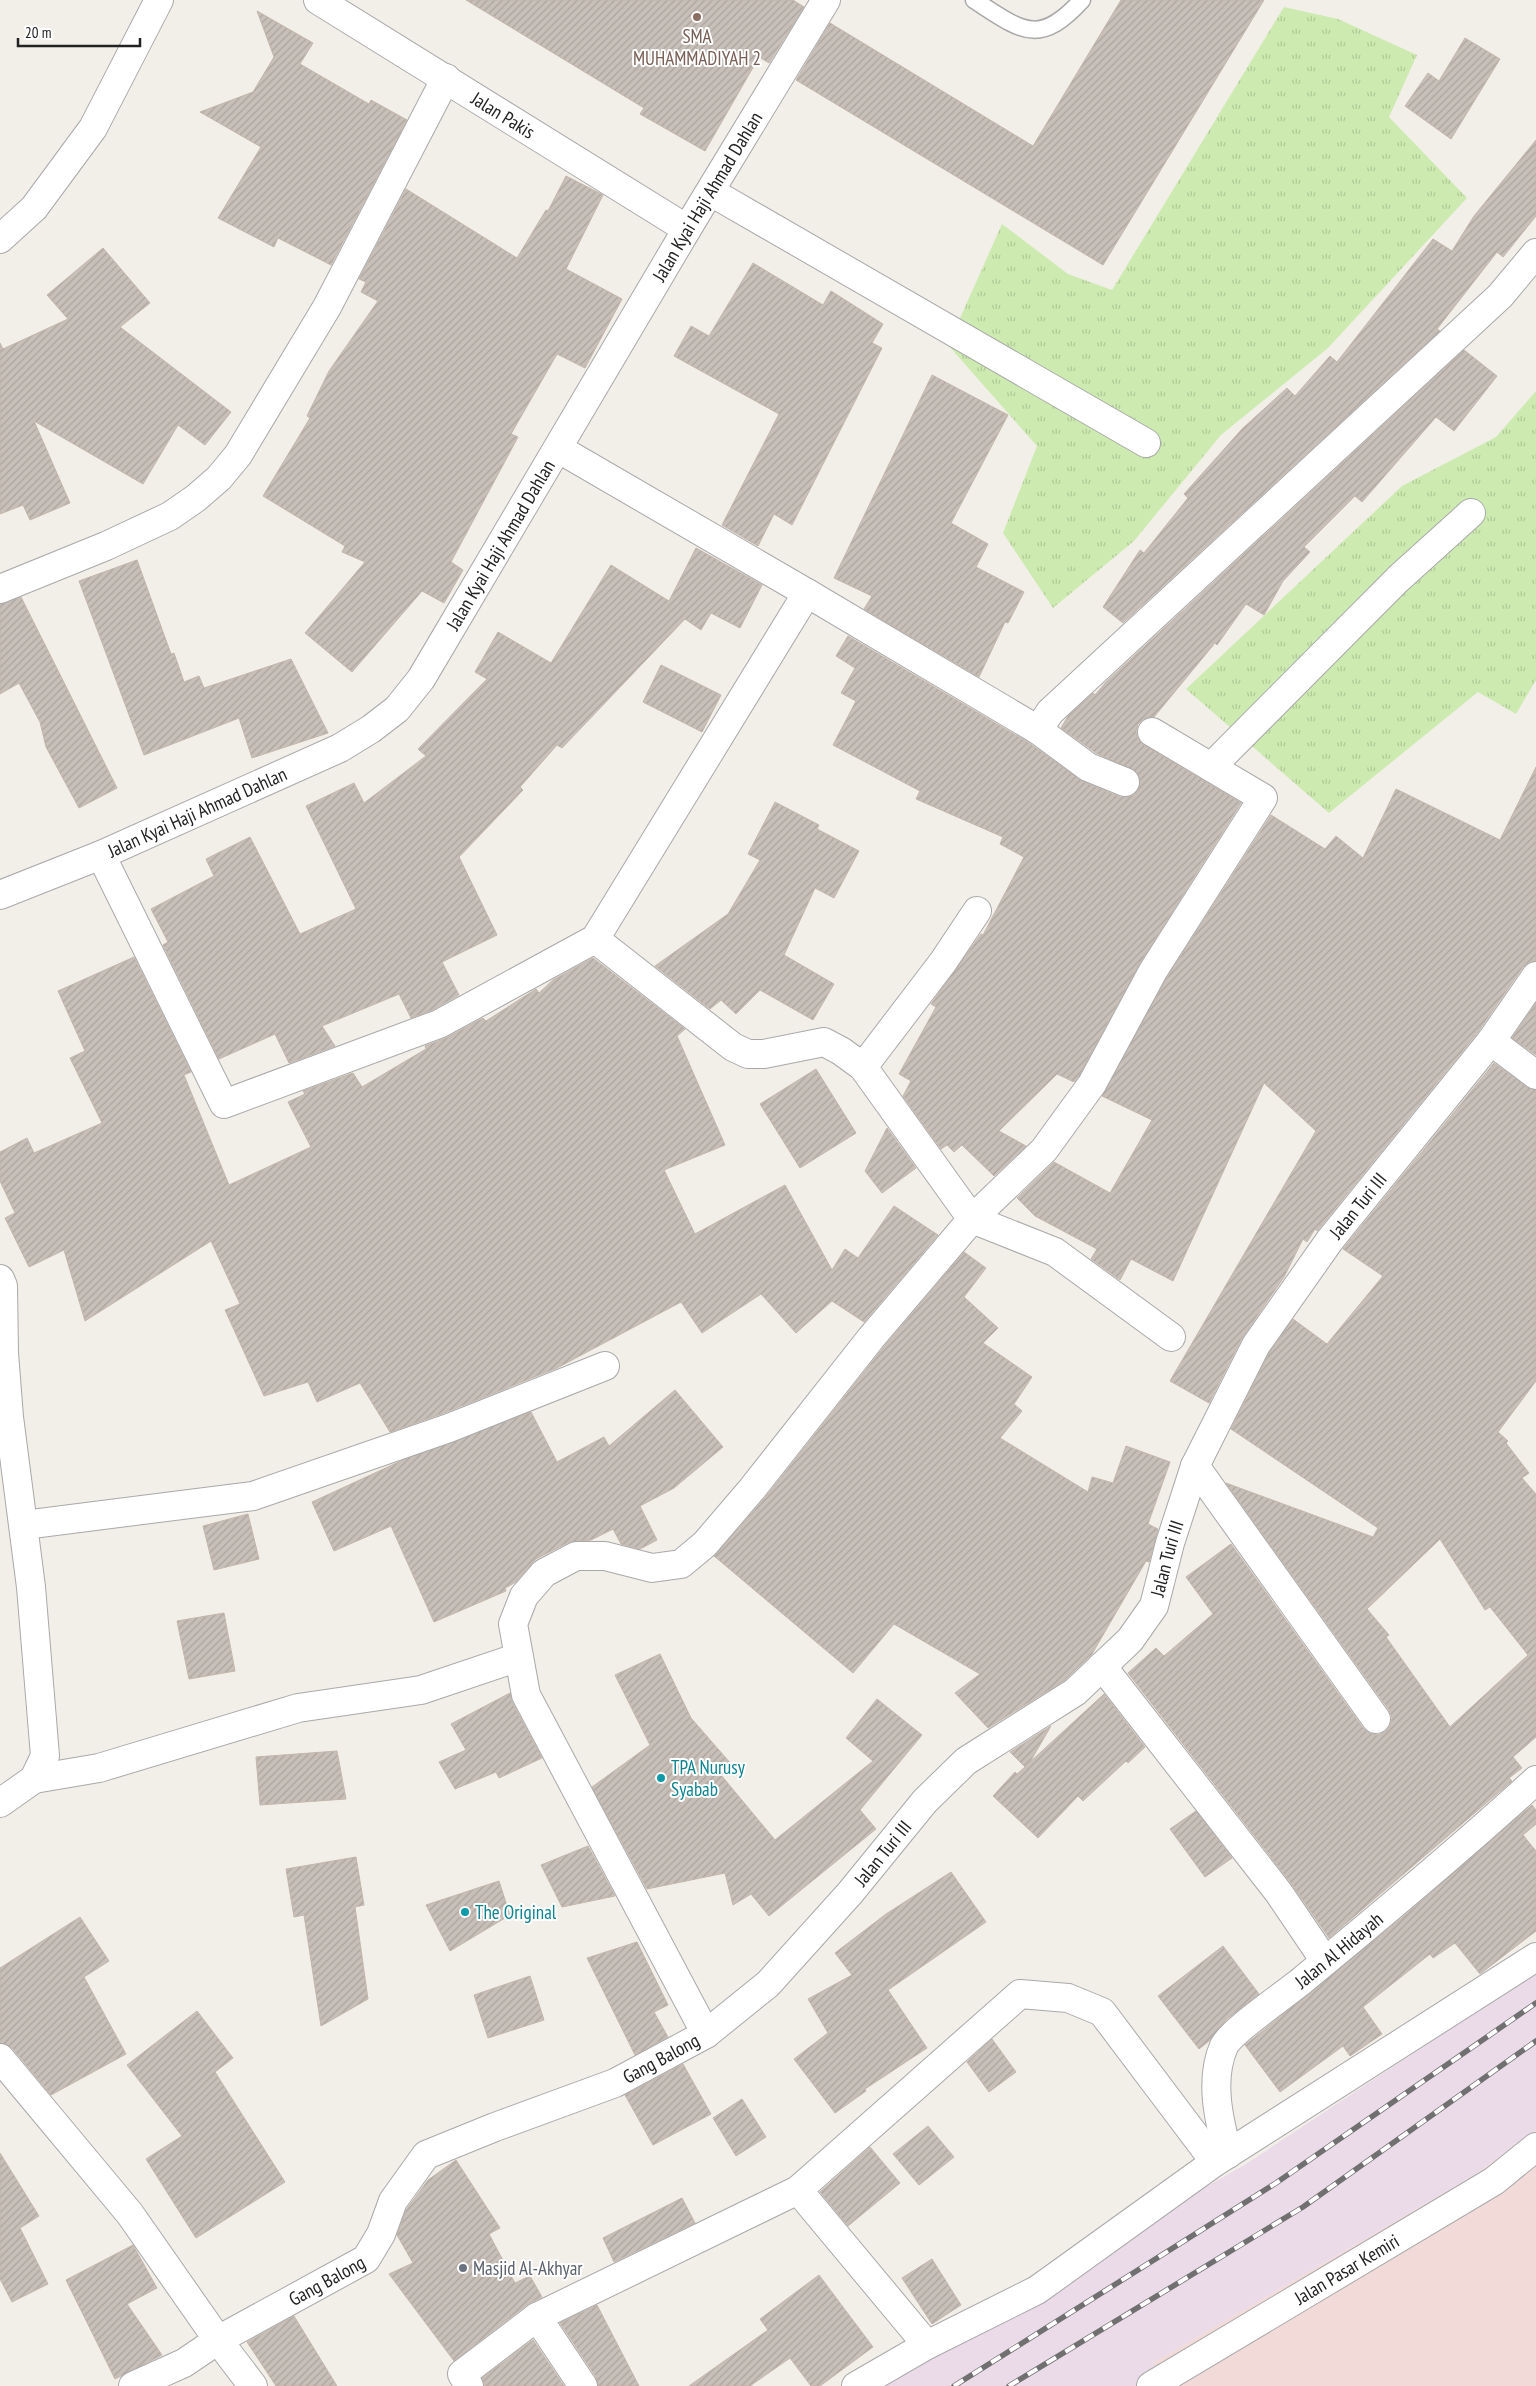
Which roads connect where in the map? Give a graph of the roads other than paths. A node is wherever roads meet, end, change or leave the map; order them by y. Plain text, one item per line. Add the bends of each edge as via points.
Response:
1 (159, 0) edge
2 (318, 0) edge
3 (826, 0) edge
4 (974, 0) edge
5 (1082, 0) edge
6 (446, 78) junction
7 (711, 192) junction
8 (687, 229) junction
9 (0, 239) edge
10 (1536, 253) edge
11 (1146, 443) dead end
12 (559, 449) junction
13 (1471, 513) dead end
14 (0, 589) edge
15 (807, 593) junction
16 (1038, 730) junction
17 (1152, 732) dead end
18 (1211, 767) junction
19 (1125, 782) dead end
20 (100, 855) junction
21 (0, 894) edge
22 (977, 910) dead end
23 (595, 939) junction
24 (1536, 976) edge
25 (1491, 1041) junction
26 (863, 1067) junction
27 (1536, 1075) edge
28 (972, 1219) junction
29 (0, 1279) edge
30 (1171, 1337) dead end
31 (605, 1366) dead end
32 (5, 1429) edge
33 (1195, 1466) junction
34 (24, 1525) junction
35 (519, 1657) junction
36 (1102, 1666) junction
37 (1376, 1719) dead end
38 (34, 1779) junction
39 (1536, 1780) edge
40 (0, 1803) edge
41 (1536, 1957) edge
42 (1325, 1961) junction
43 (706, 2034) junction
44 (0, 2058) edge
45 (1536, 2147) edge
46 (1221, 2158) junction
47 (798, 2190) junction
48 (537, 2317) junction
49 (218, 2340) junction
50 (927, 2344) junction
51 (133, 2386) edge
52 (253, 2386) edge
53 (469, 2386) edge
54 (582, 2386) edge
55 (856, 2386) edge
56 (1151, 2386) edge

1 - 9 street via 92,128 34,208
2 - 6 street, Jalan Pakis
3 - 7 street, Jalan Kyai Haji Ahmad Dahlan
4 - 5 lane via 1010,24 1029,30 1044,29 1065,19
6 - 8 street, Jalan Pakis
6 - 14 street via 327,307 238,455 219,478 170,516
7 - 8 street, Jalan Kyai Haji Ahmad Dahlan
7 - 11 street
8 - 12 street, Jalan Kyai Haji Ahmad Dahlan
10 - 16 street via 1500,296 1050,712
12 - 15 street
12 - 20 street, Jalan Kyai Haji Ahmad Dahlan via 421,679 397,709 340,748
13 - 18 street via 1398,580
15 - 16 street
15 - 23 street
16 - 19 street via 1088,767
17 - 18 street
18 - 28 street via 1263,798 1153,971 1092,1084 1044,1150
20 - 21 street, Jalan Kyai Haji Ahmad Dahlan
20 - 23 street via 224,1104 439,1024
22 - 26 street via 943,962
23 - 26 street via 733,1047 748,1054 764,1054 824,1042
24 - 25 street, Jalan Turi III
25 - 27 street
25 - 33 street, Jalan Turi III via 1330,1240 1256,1345
26 - 28 street
28 - 30 street via 1055,1252
28 - 35 street, Gang Balong via 871,1338 705,1544 681,1564 652,1568 605,1556 576,1556 544,1573 524,1596 513,1624
29 - 32 street via 3,1286
31 - 34 street via 449,1428 253,1496
32 - 34 street
33 - 36 street, Jalan Turi III via 1154,1606 1130,1640
33 - 37 street
34 - 38 street via 45,1756
35 - 38 street via 421,1690 298,1708 99,1768
35 - 43 street, Gang Balong via 526,1695
36 - 42 street via 1279,1893
36 - 43 street, Jalan Turi III via 1075,1692 966,1761 925,1801 850,1893 768,1984
38 - 40 street
39 - 42 street, Jalan Al Hidayah via 1468,1842
41 - 46 street
42 - 46 street, Jalan Al Hidayah via 1225,2044 1218,2068
43 - 49 street, Gang Balong via 615,2083 495,2126 426,2155 393,2201 381,2234 366,2260
44 - 49 street via 130,2214
45 - 56 street, Jalan Pasar Kemiri via 1494,2180
46 - 47 street via 1102,2012 1068,1998 1020,1994
46 - 50 street via 1037,2290
47 - 48 street
47 - 50 street
48 - 53 street via 462,2374
48 - 54 street
49 - 51 street via 184,2362
49 - 52 street
50 - 55 street

